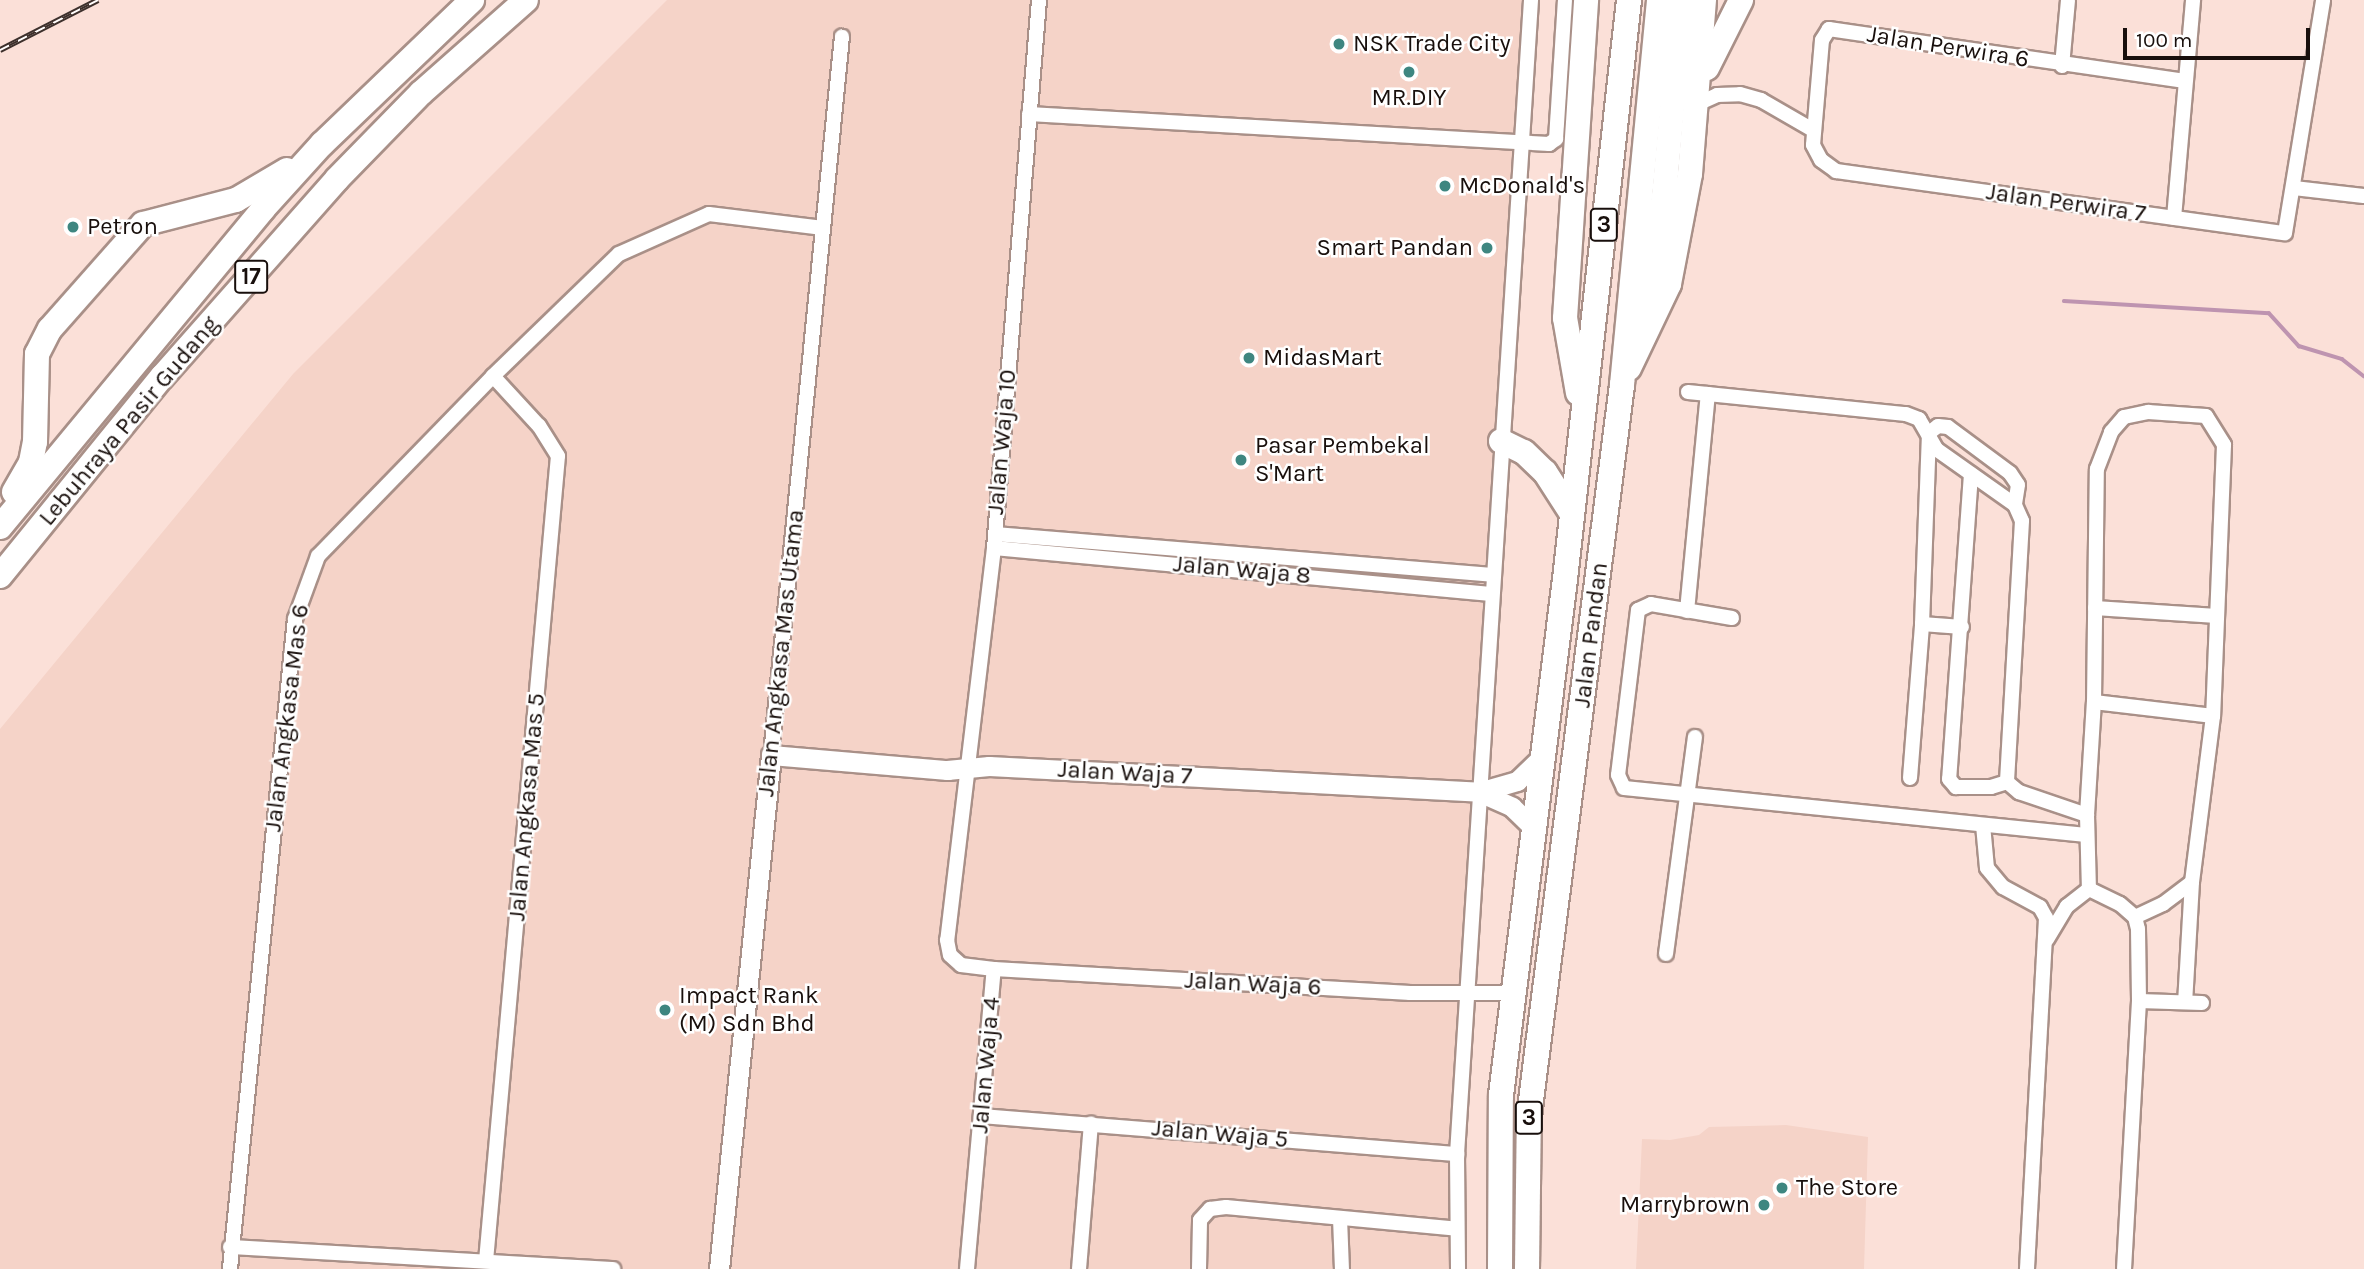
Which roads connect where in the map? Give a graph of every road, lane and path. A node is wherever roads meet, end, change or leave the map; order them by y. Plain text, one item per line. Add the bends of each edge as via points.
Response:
1 (472, 0) edge
2 (526, 0) edge
3 (1039, 0) edge
4 (1531, 0) edge
5 (1565, 0) edge
6 (1586, 0) edge
7 (1629, 0) edge
8 (1659, 0) edge
9 (1682, 0) edge
10 (1704, 0) edge
11 (1741, 0) edge
12 (2068, 0) edge
13 (2193, 0) edge
14 (2323, 0) edge
15 (1669, 29) junction
16 (842, 36) dead end
17 (2062, 66) junction
18 (2185, 81) junction
19 (1698, 98) junction
20 (1029, 114) junction
21 (1813, 138) junction
22 (1521, 143) junction
23 (322, 144) junction
24 (2294, 188) junction
25 (2364, 197) edge
26 (2174, 218) junction
27 (823, 228) junction
28 (493, 376) junction
29 (1622, 385) junction
30 (1688, 392) dead end
31 (1707, 394) junction
32 (1583, 421) junction
33 (1929, 433) junction
34 (1501, 441) junction
35 (1971, 474) junction
36 (2015, 505) junction
37 (0, 513) edge
38 (1572, 514) junction
39 (0, 527) edge
40 (994, 541) junction
41 (1492, 575) junction
42 (0, 576) edge
43 (1491, 594) junction
44 (2095, 608) junction
45 (1687, 611) junction
46 (2217, 616) junction
47 (1732, 618) dead end
48 (1922, 624) junction
49 (1962, 627) junction
50 (2094, 702) junction
51 (2213, 716) junction
52 (1695, 737) dead end
53 (771, 755) junction
54 (1543, 756) junction
55 (966, 769) junction
56 (1910, 778) dead end
57 (2007, 782) junction
58 (1479, 792) junction
59 (1689, 795) junction
60 (2087, 815) junction
61 (1983, 825) junction
62 (1535, 829) junction
63 (2087, 835) junction
64 (2192, 881) junction
65 (2089, 889) junction
66 (2135, 917) junction
67 (2047, 939) junction
68 (1666, 954) dead end
69 (994, 970) junction
70 (1469, 993) junction
71 (1513, 993) junction
72 (2139, 1001) junction
73 (2185, 1002) junction
74 (2202, 1003) dead end
75 (982, 1116) junction
76 (1091, 1123) junction
77 (1457, 1154) junction
78 (1340, 1218) junction
79 (1457, 1229) junction
80 (230, 1247) junction
81 (486, 1261) junction
82 (230, 1269) edge
83 (613, 1269) edge
84 (719, 1269) edge
85 (967, 1269) edge
86 (1079, 1269) edge
87 (1199, 1269) edge
88 (1342, 1269) edge
89 (1458, 1269) edge
90 (1500, 1269) edge
91 (1527, 1269) edge
92 (2027, 1269) edge
93 (2124, 1269) edge

1 - 23 highway, Lebuhraya Pasir Gudang / 17
2 - 42 highway, Lebuhraya Pasir Gudang / 17 via 421,93 337,179 162,377
3 - 20 street
4 - 22 street
5 - 22 street via 1556,139 1549,144
6 - 32 highway via 1565,318
7 - 32 highway, Jalan Pandan / 3
8 - 15 highway, Jalan Pandan / 3
9 - 15 highway
10 - 19 highway
11 - 19 highway via 1718,39
12 - 17 street
13 - 18 street
14 - 24 street
15 - 29 highway, Jalan Pandan / 3
16 - 27 street, Jalan Angkasa Mas Utama
17 - 18 street, Jalan Perwira 6
17 - 21 street, Jalan Perwira 6 via 1829,29 1822,40
18 - 26 street
19 - 21 street, Jalan Perwira 7 via 1740,94 1761,100
19 - 29 highway via 1690,174 1669,284
20 - 22 street
20 - 40 street, Jalan Waja 10
21 - 26 street, Jalan Perwira 7 via 1821,160 1836,171
22 - 34 street
23 - 37 highway via 236,200 158,217 131,234 41,342 33,452
23 - 39 highway, Lebuhraya Pasir Gudang / 17 via 138,357
24 - 25 street
24 - 26 street, Jalan Perwira 7 via 2285,233
27 - 28 street, Jalan Angkasa Mas 6 via 709,214 686,220 620,254
27 - 53 street, Jalan Angkasa Mas Utama
28 - 80 street, Jalan Angkasa Mas 6 via 318,556 304,588 295,619
28 - 81 street, Jalan Angkasa Mas 5 via 532,418 558,456
29 - 91 highway, Jalan Pandan / 3 via 1529,1116
30 - 31 street
31 - 33 street via 1906,414 1919,419
31 - 45 street
32 - 38 highway, Jalan Pandan / 3
33 - 35 street via 1936,449
33 - 36 street via 1938,426 1948,427 2010,472 2018,485
33 - 48 street
34 - 38 highway via 1524,452 1545,472
34 - 41 street
35 - 36 street
35 - 49 street
36 - 57 street via 2022,521
38 - 54 highway, Jalan Pandan / 3
40 - 41 street, Jalan Waja 8
40 - 43 street, Jalan Waja 8
40 - 55 street, Jalan Waja 10
41 - 43 street
43 - 58 street
44 - 46 street
44 - 46 street via 2097,469 2111,432 2124,417 2148,412 2206,416 2224,445
44 - 50 street
45 - 47 street
45 - 59 street via 1651,604 1638,610 1618,775 1624,789
46 - 51 street
48 - 49 street
48 - 56 street
49 - 57 street via 1949,779 1956,787 1991,788
50 - 51 street
50 - 60 street
51 - 64 street
52 - 59 street
53 - 55 street, Jalan Waja 7
53 - 84 street, Jalan Angkasa Mas Utama
54 - 58 street, Jalan Waja 7 via 1517,781
54 - 62 highway, Jalan Pandan / 3
55 - 58 street, Jalan Waja 7 via 989,766
55 - 69 street, Jalan Waja 4 via 947,940 950,955 961,965
57 - 60 street via 2019,792
58 - 62 street, Jalan Waja 7 via 1512,807
58 - 70 street
59 - 61 street
59 - 68 street
60 - 63 street
61 - 63 street
61 - 67 street via 1987,868 2003,887 2040,907 2046,918
62 - 71 highway, Jalan Pandan / 3
63 - 65 street
64 - 66 street via 2163,904
64 - 73 street
65 - 66 street via 2112,897
65 - 67 street via 2067,906
66 - 72 street
67 - 92 street
69 - 70 street, Jalan Waja 6
69 - 75 street, Jalan Waja 4
70 - 71 street, Jalan Waja 6
70 - 77 street
71 - 90 highway, Jalan Pandan / 3 via 1501,1095
72 - 73 street
72 - 93 street
73 - 74 street
75 - 76 street, Jalan Waja 5
75 - 85 street, Jalan Waja 4
76 - 77 street, Jalan Waja 5
76 - 86 street
77 - 79 street
78 - 79 street
78 - 87 street via 1210,1209 1200,1220
78 - 88 street
79 - 89 street
80 - 81 street
80 - 82 street, Jalan Angkasa Mas 6
81 - 83 street

